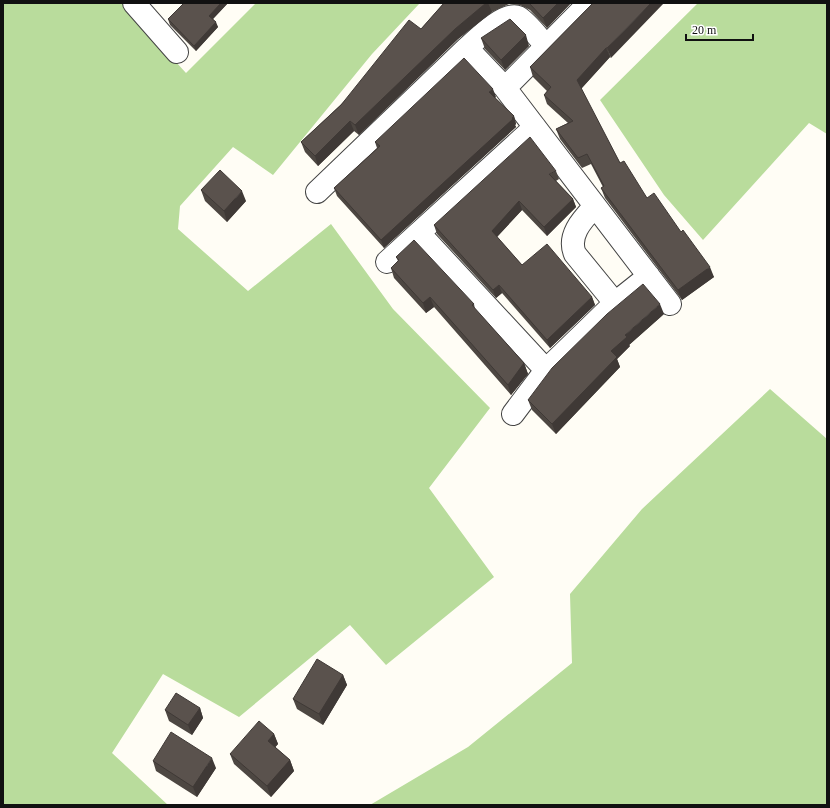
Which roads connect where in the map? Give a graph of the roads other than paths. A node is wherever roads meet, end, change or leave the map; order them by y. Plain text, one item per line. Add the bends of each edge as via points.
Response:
1 (589, 3) edge
2 (143, 6) edge
3 (546, 46) junction
4 (467, 48) junction
5 (178, 52) dead end
6 (505, 88) junction
7 (535, 127) junction
8 (317, 192) dead end
9 (596, 206) junction
10 (419, 233) junction
11 (387, 262) dead end
12 (649, 276) junction
13 (614, 302) junction
14 (670, 304) dead end
15 (546, 370) junction
16 (514, 414) dead end

1 - 3 street
2 - 5 street
3 - 4 street via 518,17 510,16 494,25
3 - 6 street
4 - 6 street
4 - 8 street
6 - 7 street
7 - 9 street
7 - 10 street
9 - 12 street
9 - 13 street via 573,237 573,249
10 - 11 street
10 - 15 street
12 - 13 street
12 - 14 street
13 - 15 street
15 - 16 street

